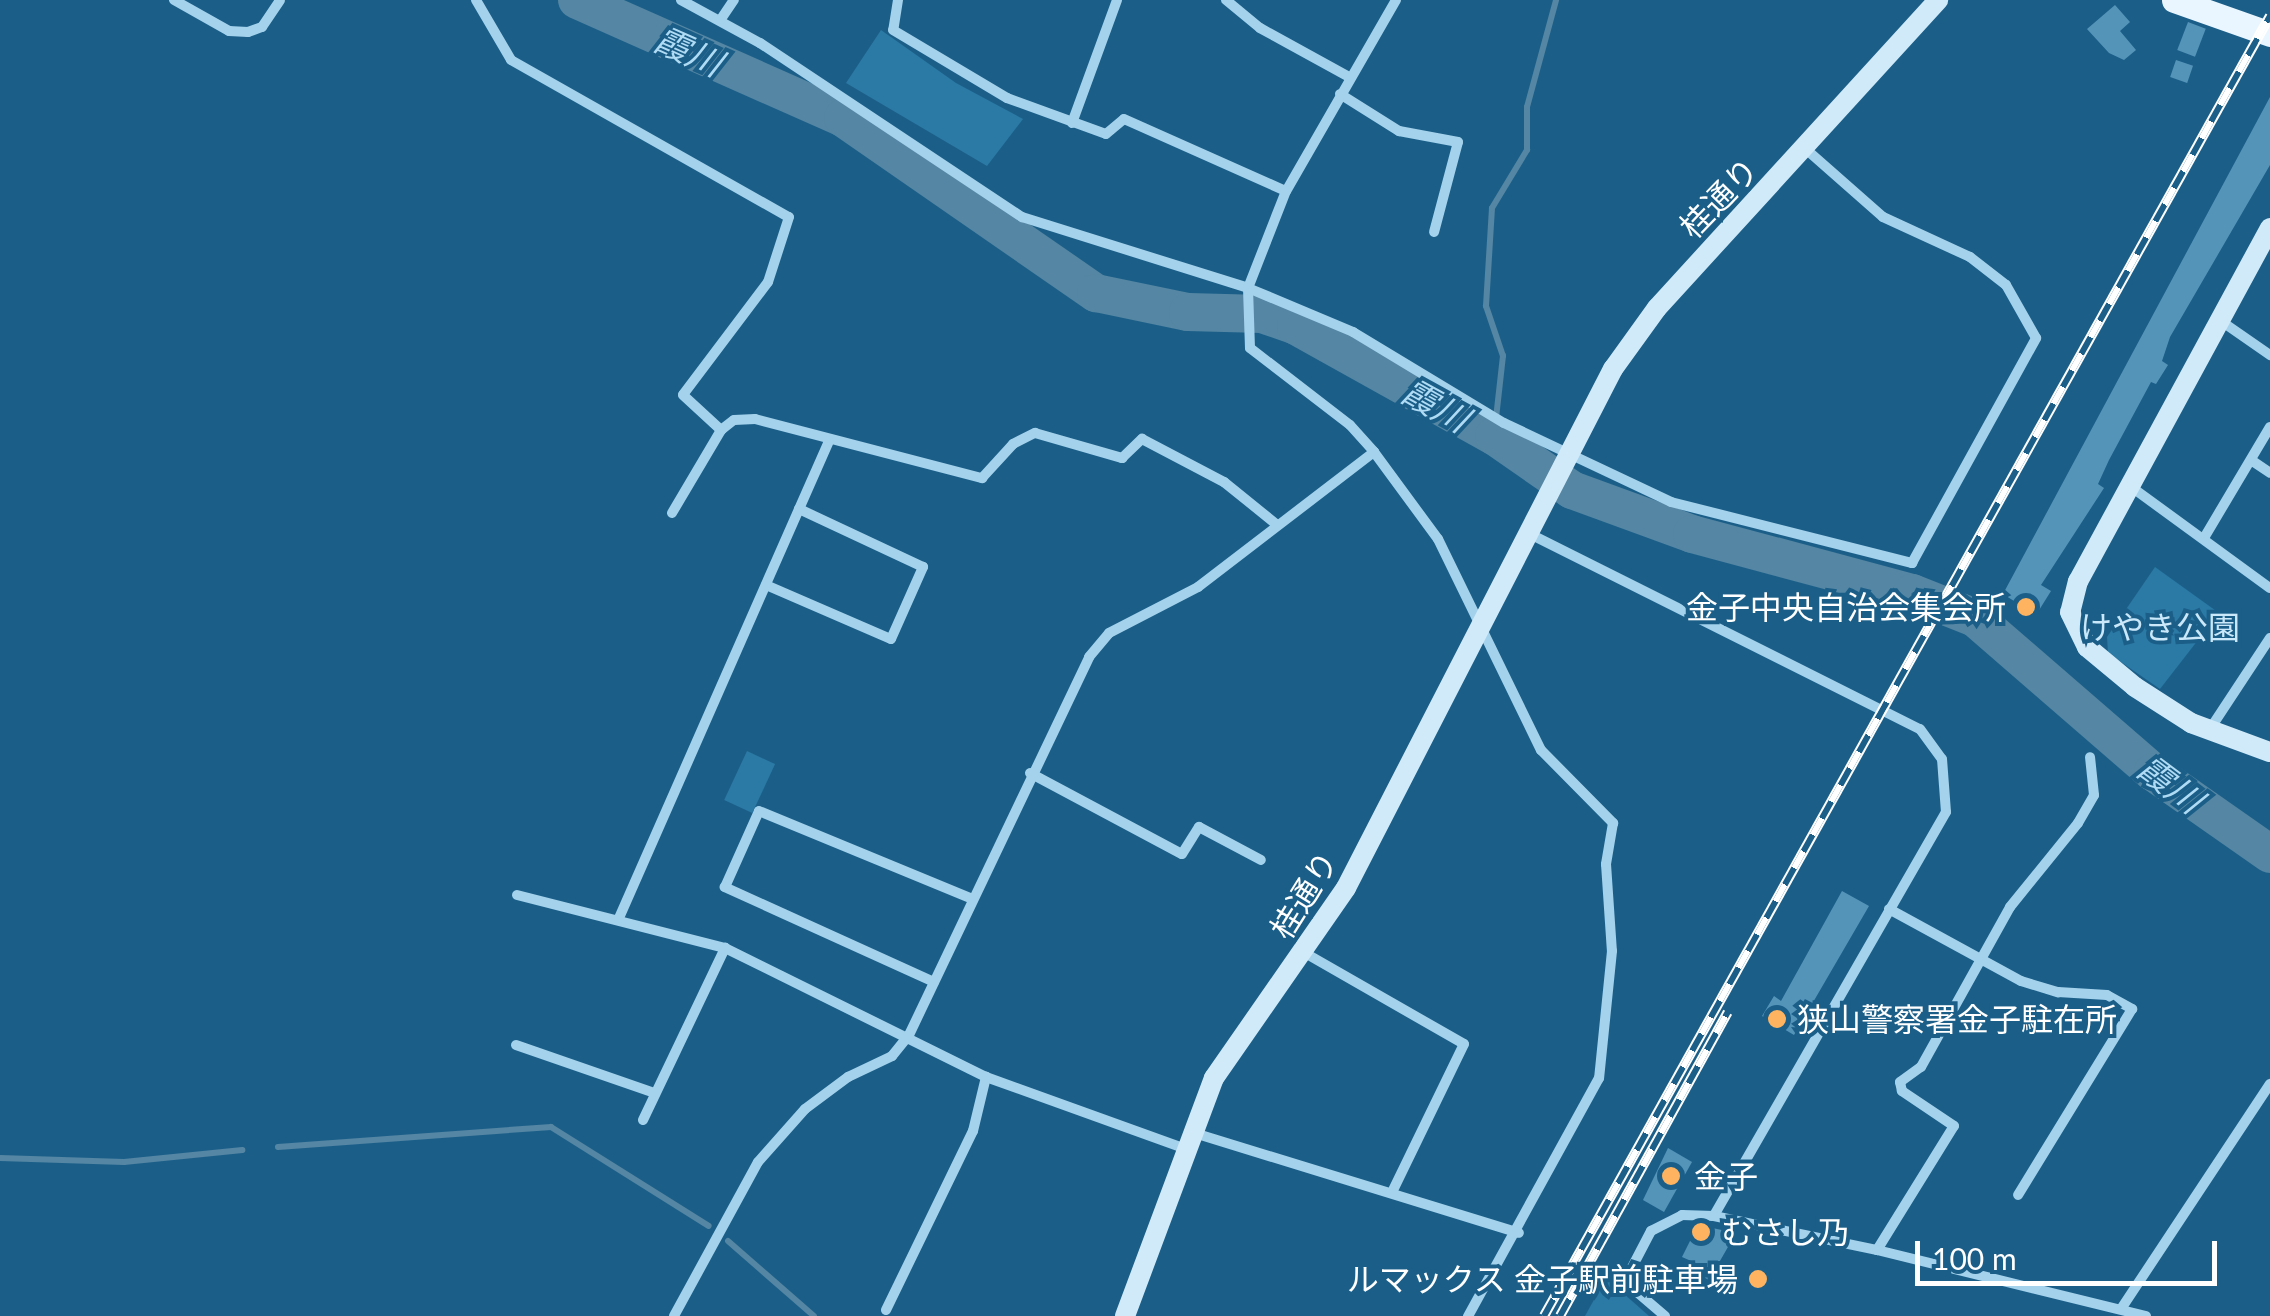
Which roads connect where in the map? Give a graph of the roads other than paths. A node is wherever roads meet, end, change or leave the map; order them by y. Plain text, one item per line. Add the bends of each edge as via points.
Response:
1 (174, 0) edge
2 (280, 0) edge
3 (476, 0) edge
4 (681, 0) edge
5 (734, 0) edge
6 (898, 0) edge
7 (1117, 0) edge
8 (1226, 0) edge
9 (1396, 0) edge
10 (1938, 0) edge
11 (2174, 0) edge
12 (721, 19) junction
13 (2270, 34) edge
14 (1348, 76) junction
15 (1340, 94) junction
16 (1072, 123) junction
17 (1806, 149) junction
18 (1286, 191) junction
19 (2270, 228) edge
20 (1434, 232) dead end
21 (1248, 288) junction
22 (2221, 321) junction
23 (2270, 355) edge
24 (2270, 427) edge
25 (721, 430) junction
26 (829, 441) junction
27 (1374, 452) junction
28 (1569, 455) junction
29 (2250, 460) junction
30 (2270, 473) edge
31 (2130, 486) junction
32 (800, 509) junction
33 (672, 513) dead end
34 (1276, 524) junction
35 (1528, 534) junction
36 (2204, 538) junction
37 (766, 585) junction
38 (2270, 588) edge
39 (1480, 631) junction
40 (2270, 638) edge
41 (2208, 730) junction
42 (2270, 752) edge
43 (2090, 757) dead end
44 (1030, 773) junction
45 (1260, 860) dead end
46 (518, 895) dead end
47 (972, 899) junction
48 (1889, 910) junction
49 (620, 918) junction
50 (725, 948) junction
51 (1305, 952) junction
52 (1982, 965) junction
53 (934, 982) junction
54 (910, 1036) junction
55 (516, 1045) dead end
56 (986, 1078) junction
57 (2270, 1084) edge
58 (655, 1093) junction
59 (643, 1120) dead end
60 (1189, 1140) junction
61 (1392, 1190) junction
62 (2018, 1195) dead end
63 (1714, 1216) junction
64 (1519, 1234) junction
65 (1876, 1250) junction
66 (886, 1310) dead end
67 (2121, 1310) junction
68 (674, 1316) edge
69 (1125, 1316) edge
70 (1468, 1316) edge
71 (1665, 1316) edge
72 (2146, 1316) edge

1 - 2 street via 229,31 248,32 262,27
3 - 25 street via 511,60 790,217 768,282 683,395
4 - 12 street
5 - 12 street
6 - 16 street via 893,30 984,86
7 - 16 street
8 - 14 street via 1260,28
9 - 14 street
10 - 17 street, 桂通り
11 - 13 main road
12 - 21 street via 1022,217
14 - 15 street
15 - 18 street
15 - 20 street via 1398,131 1458,142
16 - 18 street via 1106,134 1124,118
17 - 28 street, 桂通り via 1634,337
17 - 28 street via 1883,217 1970,257 2006,285 2036,338 1912,563 1671,502
18 - 21 street
19 - 22 street
21 - 27 street via 1250,348 1350,425
21 - 28 street via 1405,359 1504,423
22 - 23 street
22 - 31 street
24 - 29 street
25 - 26 street via 734,420 754,419
25 - 33 street
26 - 32 street
26 - 34 street via 982,478 1013,444 1035,433 1122,458 1142,439 1224,482
27 - 34 street
27 - 39 street via 1438,539
28 - 35 street, 桂通り
29 - 30 street
29 - 36 street
31 - 36 street
31 - 41 street via 2078,582 2071,622 2108,666
32 - 37 street
32 - 37 street via 924,567 891,638
34 - 44 street via 1198,587 1109,633 1071,686
35 - 39 street, 桂通り
35 - 48 street via 1920,728 1942,759 1946,812
36 - 38 street
37 - 49 street
39 - 51 street, 桂通り via 1412,768
39 - 64 street via 1541,750 1613,823 1606,864 1612,951 1599,1078
40 - 41 street
41 - 42 street
43 - 52 street via 2094,795 2052,861 2010,908
44 - 45 street via 1182,854 1199,827
44 - 47 street
46 - 49 street
47 - 53 street
47 - 53 street via 760,811 725,888
48 - 52 street
48 - 63 street
49 - 50 street
50 - 54 street
50 - 58 street
51 - 60 street, 桂通り via 1214,1078
51 - 61 street via 1464,1044
52 - 62 street via 2058,992 2107,995 2132,1009
52 - 65 street via 1920,1067 1900,1082 1902,1091 1954,1126
53 - 54 street
54 - 56 street
54 - 68 street via 892,1056 848,1076 806,1109 758,1162
55 - 58 street
56 - 60 street
56 - 66 street via 974,1131
57 - 67 street
58 - 59 street
60 - 61 street
60 - 69 street, 桂通り
61 - 64 street
63 - 65 street
63 - 71 street via 1664,1220 1628,1275 1631,1287
64 - 70 street
65 - 67 street
67 - 72 street

